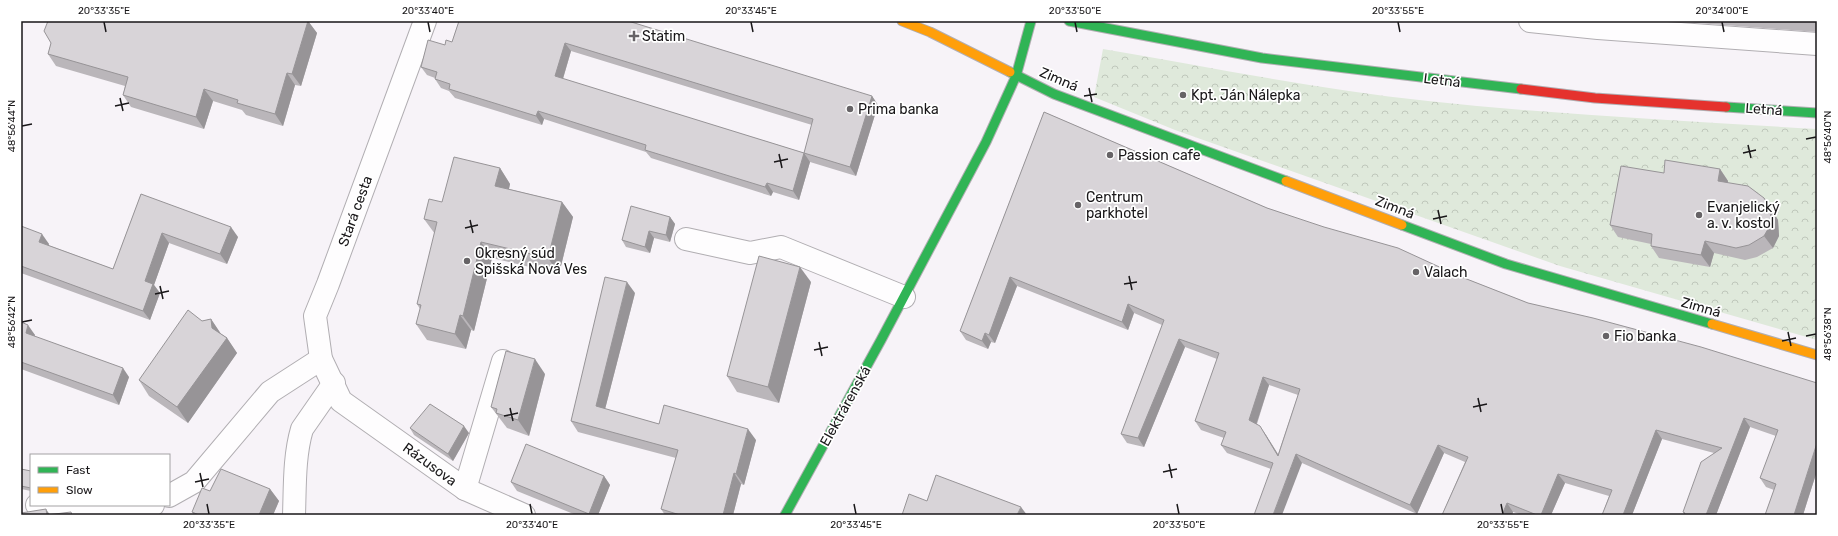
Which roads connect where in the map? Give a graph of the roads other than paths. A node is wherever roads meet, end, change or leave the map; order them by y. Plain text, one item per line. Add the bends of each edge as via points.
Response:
1 (425, 21) edge
2 (902, 21) edge
3 (1031, 21) edge
4 (1069, 21) edge
5 (1530, 21) edge
6 (1817, 44) edge
7 (1016, 76) junction
8 (1817, 113) edge
9 (686, 239) dead end
10 (904, 297) junction
11 (1817, 355) edge
12 (321, 359) junction
13 (503, 361) edge
14 (338, 392) junction
15 (465, 489) junction
16 (170, 495) edge
17 (47, 506) edge
18 (151, 506) edge
19 (294, 515) edge
20 (524, 515) edge
21 (785, 515) edge

1 - 12 street, Stará cesta via 315,316
2 - 7 street, Zimná via 930,32
3 - 7 street, Elektrárenská
4 - 8 street, Letná via 1270,59 1595,98
5 - 6 street
7 - 10 street, Elektrárenská via 986,142
7 - 11 street, Zimná via 1054,94 1506,264
9 - 10 street via 750,253 781,248
10 - 21 street, Elektrárenská
12 - 14 street, Stará cesta
12 - 16 street via 270,392 194,482
13 - 15 street
14 - 15 street, Rázusova
14 - 19 street via 302,429 299,437
15 - 20 street, Rázusova
17 - 18 street via 135,515

